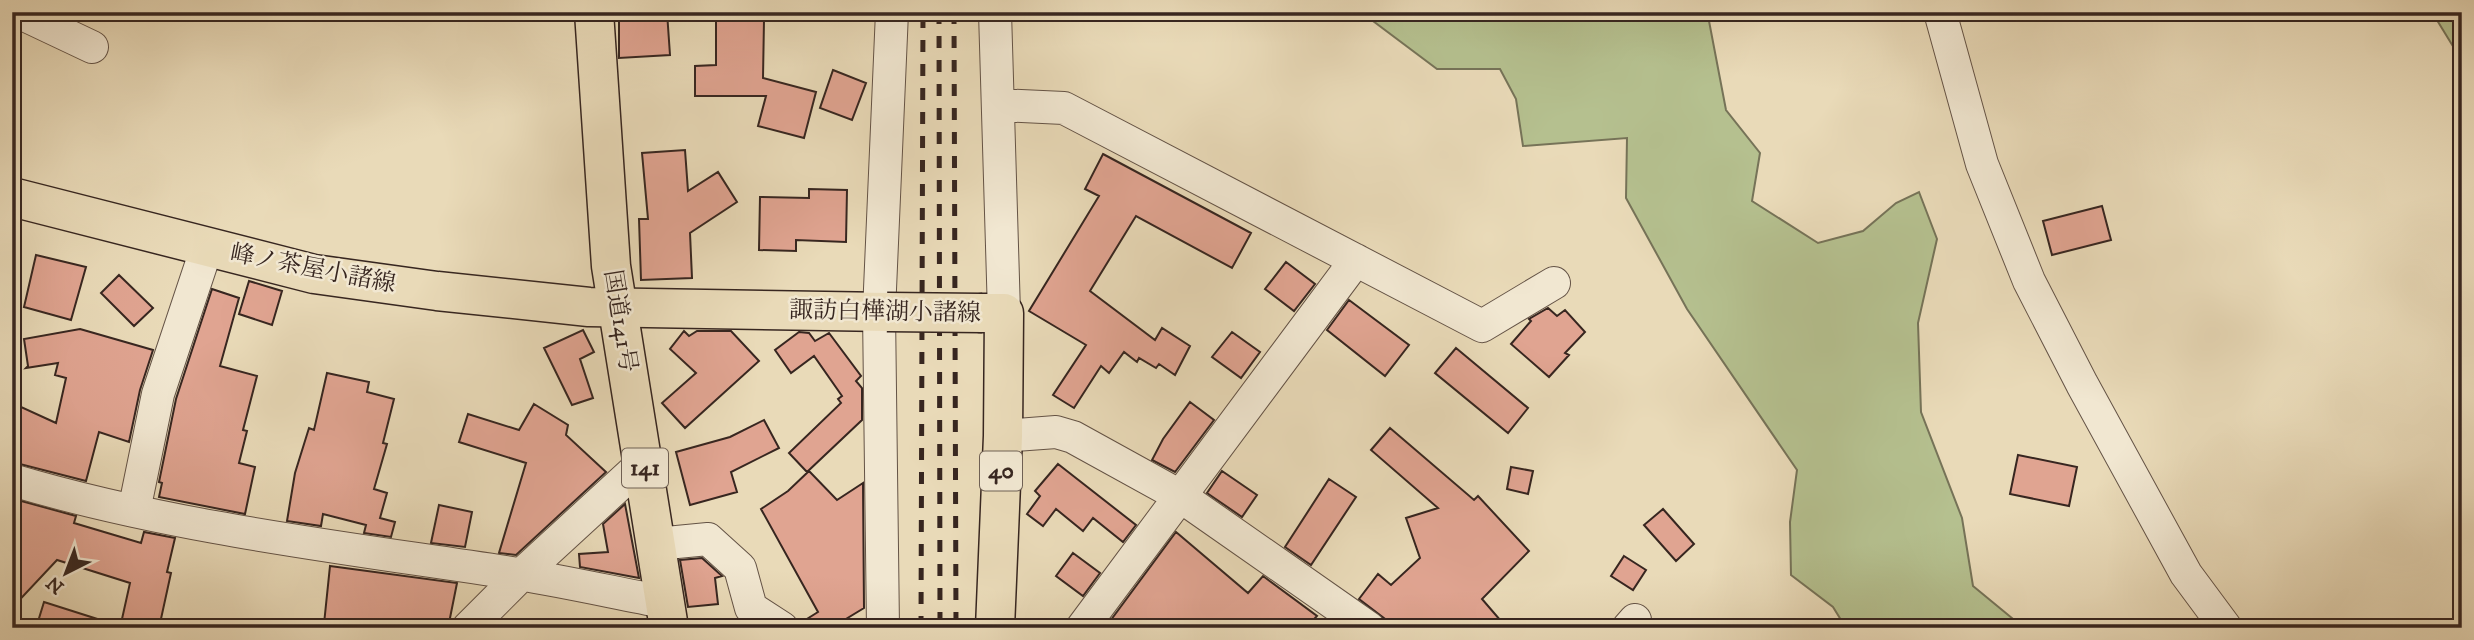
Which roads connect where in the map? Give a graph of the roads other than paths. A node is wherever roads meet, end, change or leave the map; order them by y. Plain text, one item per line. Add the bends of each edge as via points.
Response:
1 (18, 12) edge
2 (594, 12) edge
3 (892, 12) edge
4 (995, 12) edge
5 (1940, 12) edge
6 (92, 47) dead end
7 (999, 105) junction
8 (12, 197) edge
9 (207, 247) junction
10 (1356, 260) junction
11 (1554, 283) dead end
12 (619, 308) junction
13 (883, 312) junction
14 (993, 313) junction
15 (1003, 436) junction
16 (644, 462) junction
17 (12, 480) edge
18 (1180, 496) junction
19 (134, 511) junction
20 (656, 544) junction
21 (521, 575) junction
22 (666, 615) edge
23 (468, 628) edge
24 (782, 628) edge
25 (883, 628) edge
26 (995, 628) edge
27 (1082, 628) edge
28 (1369, 628) edge
29 (2226, 628) edge

1 - 6 street
2 - 12 main road, 国道141号 / 141 via 605,195
3 - 13 street
4 - 7 street
5 - 29 street via 1982,164 2029,281 2186,574
7 - 10 street via 1064,108
7 - 14 street
8 - 9 main road, 峰ノ茶屋小諸線
9 - 12 main road, 峰ノ茶屋小諸線 via 328,276
9 - 19 street via 158,394
10 - 11 street via 1482,326
10 - 18 street
12 - 13 main road, 諏訪白樺湖小諸線
12 - 16 main road, 国道141号 / 141
13 - 14 main road, 諏訪白樺湖小諸線, bridge
13 - 25 street
14 - 15 main road, 諏訪白樺湖小諸線 / 40
15 - 18 street via 1056,432 1073,437
15 - 26 main road, 諏訪白樺湖小諸線 / 40
16 - 20 main road, 国道141号 / 141
16 - 21 street
17 - 19 street
18 - 27 street
18 - 28 street
19 - 21 street via 246,534
20 - 22 main road, 国道141号 / 141
20 - 24 street via 708,539 740,568 751,608
21 - 22 street
21 - 23 street

